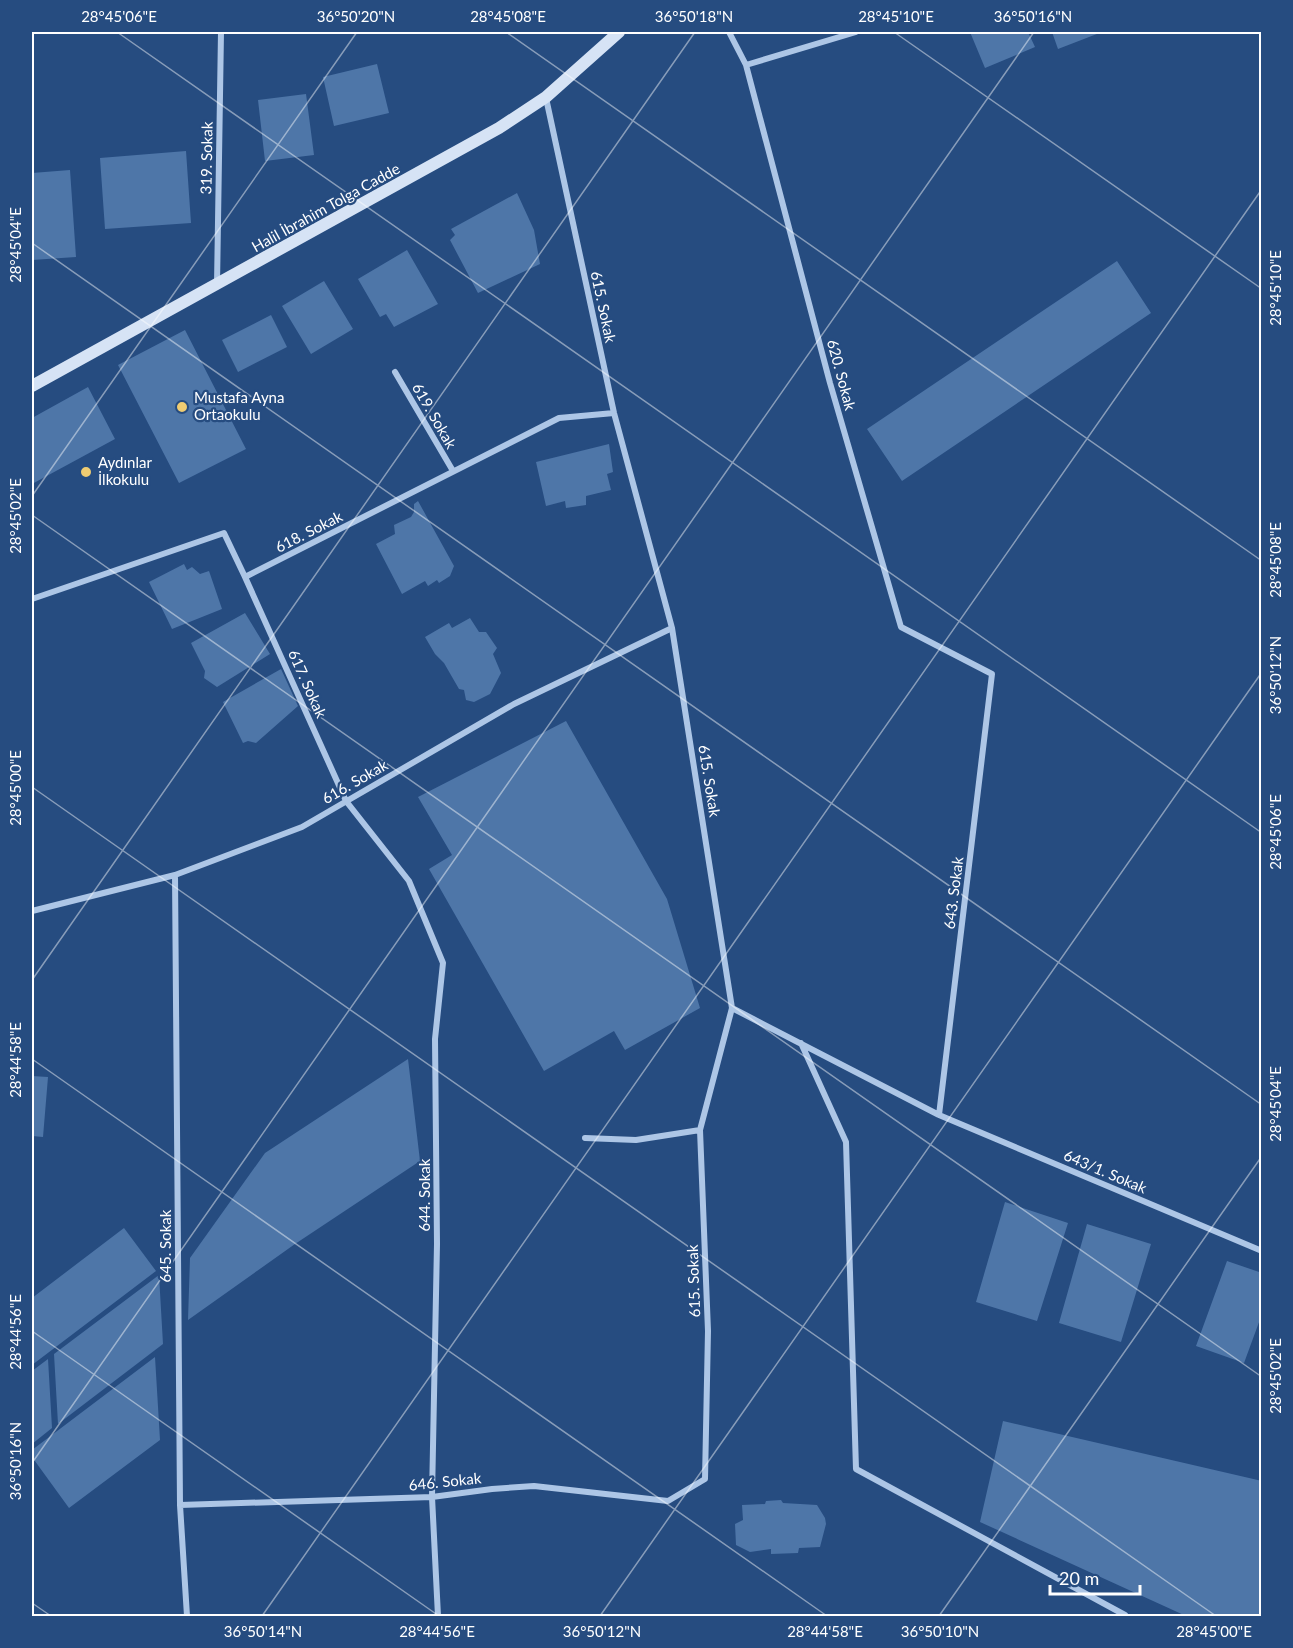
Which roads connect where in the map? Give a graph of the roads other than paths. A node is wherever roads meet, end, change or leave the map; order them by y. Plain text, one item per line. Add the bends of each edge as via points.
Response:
1 (221, 32) edge
2 (619, 32) edge
3 (729, 32) edge
4 (856, 32) edge
5 (746, 65) junction
6 (546, 97) junction
7 (217, 285) junction
8 (395, 372) dead end
9 (32, 386) edge
10 (614, 413) junction
11 (453, 471) junction
12 (246, 577) junction
13 (32, 599) edge
14 (672, 628) junction
15 (992, 674) joint
16 (346, 801) junction
17 (175, 875) junction
18 (32, 911) edge
19 (732, 1008) junction
20 (801, 1043) junction
21 (939, 1115) junction
22 (700, 1130) junction
23 (585, 1138) dead end
24 (1262, 1251) edge
25 (705, 1479) joint
26 (432, 1497) junction
27 (180, 1505) junction
28 (1125, 1616) edge
29 (187, 1617) edge
30 (438, 1617) edge

1 - 7 street, 319. Sokak
2 - 6 street, Halil İbrahim Tolga Cadde
3 - 5 street, 620. Sokak
4 - 5 street
5 - 15 street, 620. Sokak via 830,383 901,627
6 - 7 street, Halil İbrahim Tolga Cadde via 499,128
6 - 10 street, 615. Sokak
7 - 9 street, Halil İbrahim Tolga Cadde
8 - 11 street, 619. Sokak
10 - 11 street, 618. Sokak via 558,418
10 - 14 street, 615. Sokak
11 - 12 street, 618. Sokak
12 - 13 street via 224,533
12 - 16 street, 617. Sokak
14 - 16 street, 616. Sokak via 514,704
14 - 19 street, 615. Sokak
15 - 21 street, 643. Sokak
16 - 17 street, 616. Sokak via 302,826
16 - 26 street, 644. Sokak via 409,882 443,963 435,1039 437,1245
17 - 18 street, 616. Sokak
17 - 27 street, 645. Sokak
19 - 20 street, 643/1. Sokak
19 - 22 street, 615. Sokak
20 - 21 street, 643/1. Sokak
20 - 28 street via 846,1142 856,1469
21 - 24 street, 643/1. Sokak
22 - 23 street via 636,1140
22 - 25 street, 615. Sokak via 708,1331
25 - 26 street, 646. Sokak via 668,1501 534,1486
26 - 27 street, 646. Sokak
26 - 30 street, 644. Sokak
27 - 29 street, 645. Sokak

